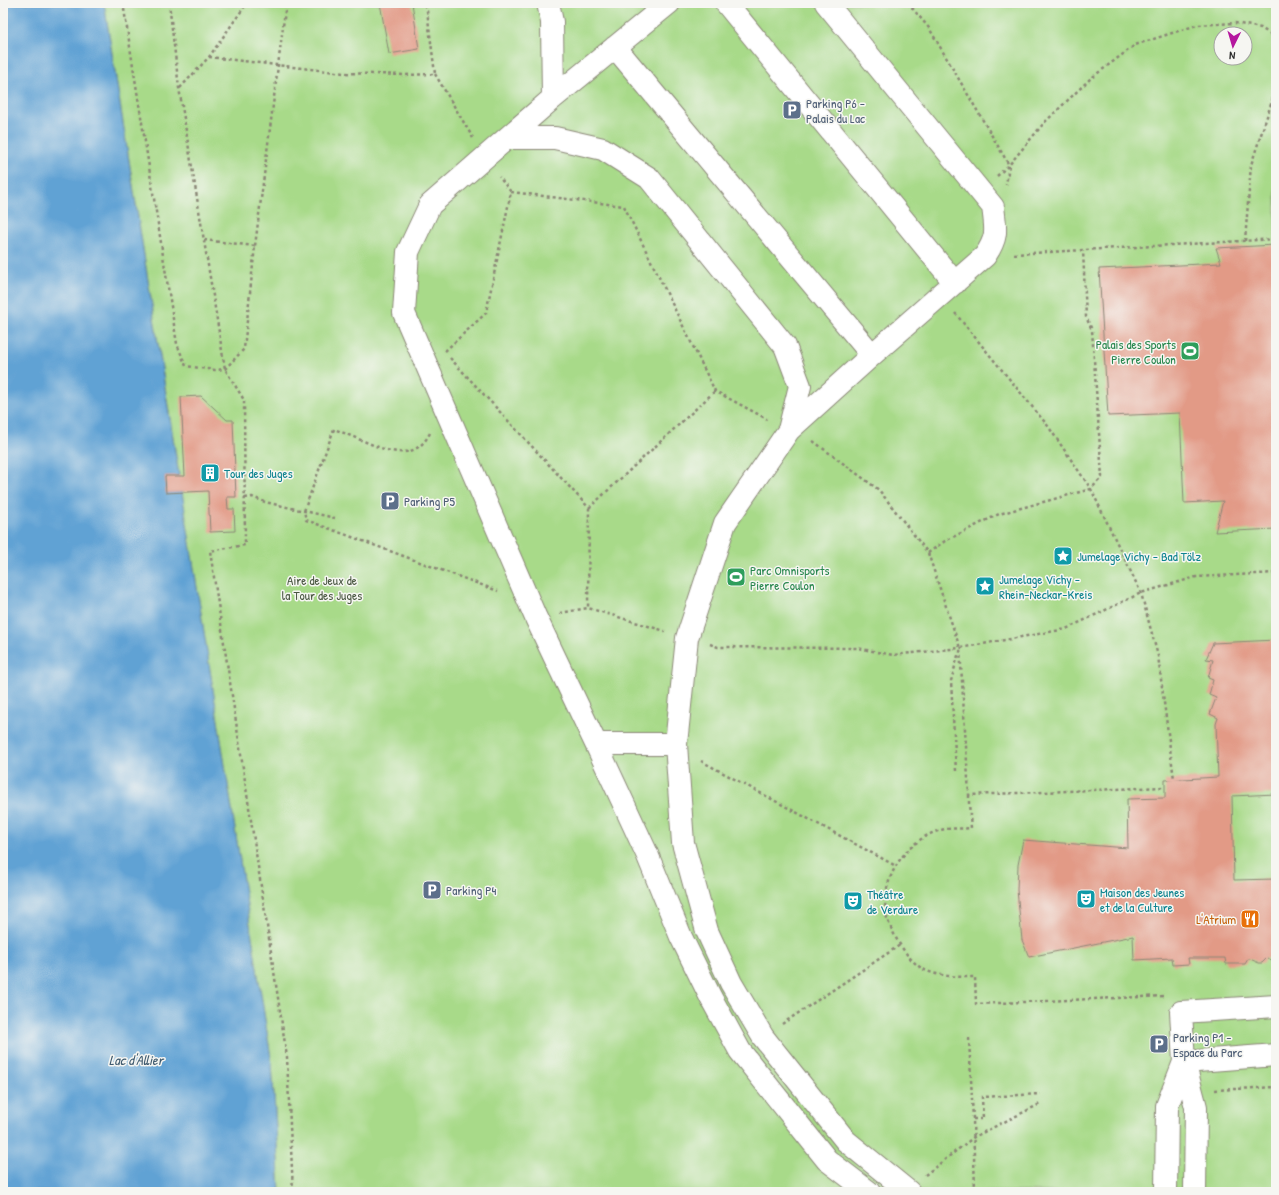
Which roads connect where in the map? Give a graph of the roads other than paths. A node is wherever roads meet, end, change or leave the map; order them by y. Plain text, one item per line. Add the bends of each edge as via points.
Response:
1 (548, 3) edge
2 (669, 3) edge
3 (726, 3) edge
4 (826, 3) edge
5 (615, 48) junction
6 (553, 98) junction
7 (508, 138) junction
8 (948, 289) junction
9 (872, 354) junction
10 (789, 430) junction
11 (596, 744) junction
12 (676, 744) junction
13 (1276, 1006) edge
14 (1276, 1055) edge
15 (1184, 1062) junction
16 (869, 1192) edge
17 (909, 1192) edge
18 (1166, 1192) edge
19 (1195, 1192) edge

1 - 6 street via 552,22
2 - 5 street
3 - 8 street
4 - 8 street via 993,207 996,234 992,246 985,256
5 - 6 street
5 - 9 street
6 - 7 street
7 - 10 street via 555,138 603,149 649,178 785,346 800,386
7 - 11 street via 430,205 408,252 404,313 536,618
8 - 9 street
9 - 10 street
10 - 12 street via 725,523 687,638
11 - 12 street
11 - 16 street via 681,937 710,998 740,1051 827,1160
12 - 17 street via 682,843 707,931 731,983 763,1037 846,1141
13 - 15 street via 1181,1012
14 - 15 street
15 - 18 street via 1167,1106
15 - 19 street via 1196,1107

